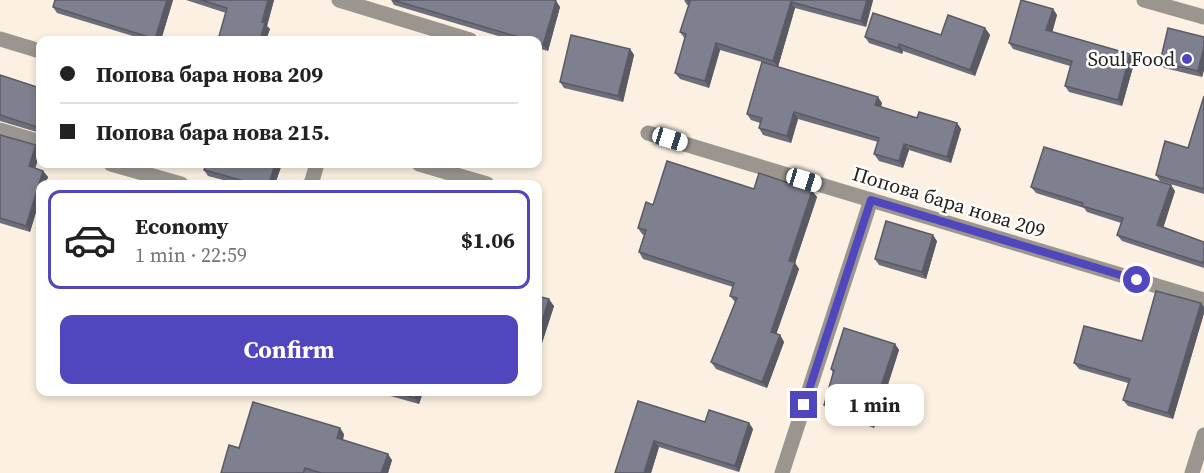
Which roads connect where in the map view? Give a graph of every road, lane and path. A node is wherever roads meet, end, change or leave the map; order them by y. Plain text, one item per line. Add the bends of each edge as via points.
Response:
1 (339, 0) edge
2 (1144, 0) edge
3 (1204, 17) edge
4 (457, 36) edge
5 (0, 39) edge
6 (36, 50) edge
7 (0, 130) edge
8 (648, 133) dead end
9 (36, 141) edge
10 (125, 168) edge
11 (433, 168) edge
12 (166, 180) edge
13 (473, 180) edge
14 (871, 200) junction
15 (1204, 300) edge
16 (1204, 435) edge
17 (782, 473) edge
18 (1192, 473) edge

1 - 4 street
2 - 3 street
5 - 6 street
7 - 9 street
8 - 14 street, Попова бара нова 209
10 - 12 street
11 - 13 street
14 - 15 street, Попова бара нова 209
14 - 17 street
16 - 18 street

